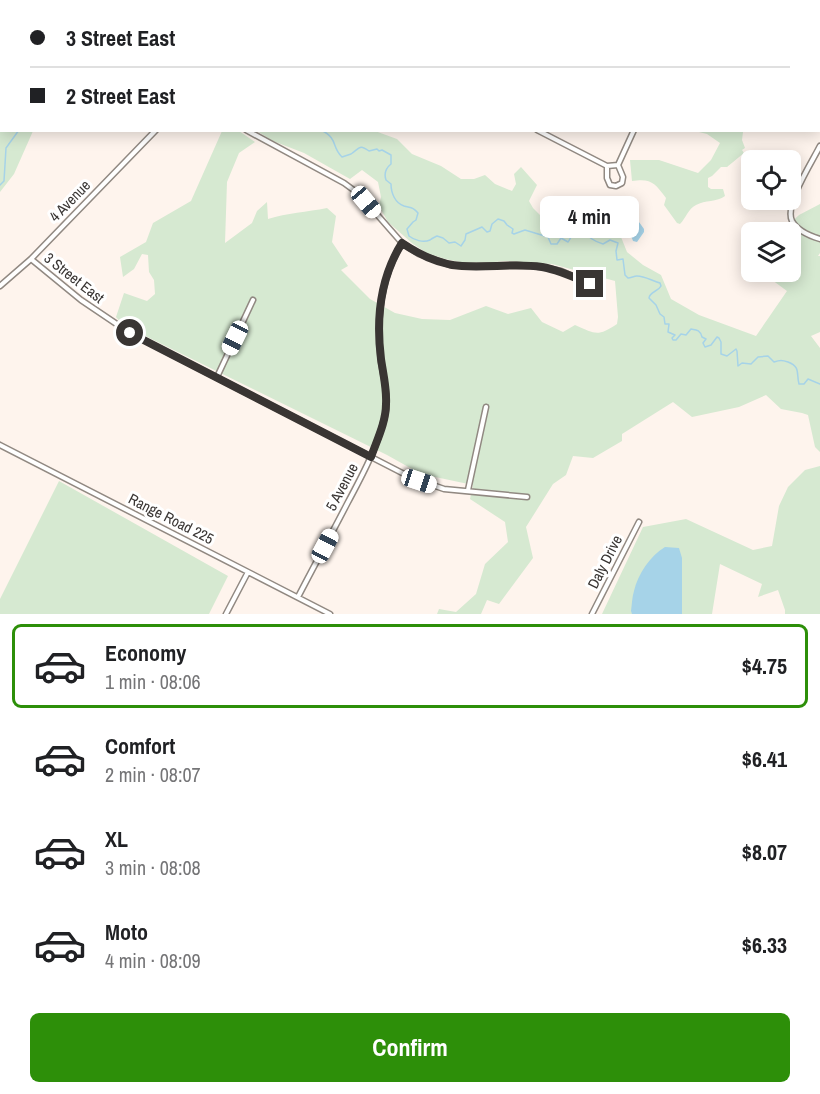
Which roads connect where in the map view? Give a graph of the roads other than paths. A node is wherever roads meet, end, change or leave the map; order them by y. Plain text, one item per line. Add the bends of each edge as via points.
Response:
1 (154, 132) edge
2 (250, 132) edge
3 (541, 132) edge
4 (633, 132) edge
5 (820, 146) edge
6 (618, 165) junction
7 (607, 166) junction
8 (820, 239) edge
9 (402, 243) junction
10 (31, 259) junction
11 (590, 284) dead end
12 (0, 286) edge
13 (254, 300) dead end
14 (217, 377) junction
15 (486, 407) dead end
16 (0, 445) edge
17 (371, 457) junction
18 (468, 490) junction
19 (527, 496) dead end
20 (639, 522) dead end
21 (248, 572) junction
22 (298, 597) junction
23 (226, 614) edge
24 (330, 614) edge
25 (592, 614) edge

1 - 10 street, 4 Avenue
2 - 9 street via 344,183
3 - 7 street
4 - 6 street
5 - 8 street via 790,212 793,223
6 - 7 street
6 - 7 street via 623,177 616,186 610,185
9 - 11 street via 419,254 450,264 542,267
9 - 17 street, 5 Avenue via 384,286 379,312 386,414
10 - 12 street, 4 Avenue
10 - 14 street, 3 Street East via 111,321
13 - 14 street
14 - 17 street, 3 Street East
15 - 18 street
16 - 21 street, Range Road 225
17 - 18 street, 3 Street East via 437,487
17 - 22 street, 5 Avenue
18 - 19 street, 3 Street East
20 - 25 street, Daly Drive
21 - 22 street, Range Road 225
21 - 23 street
22 - 24 street, Range Road 225

